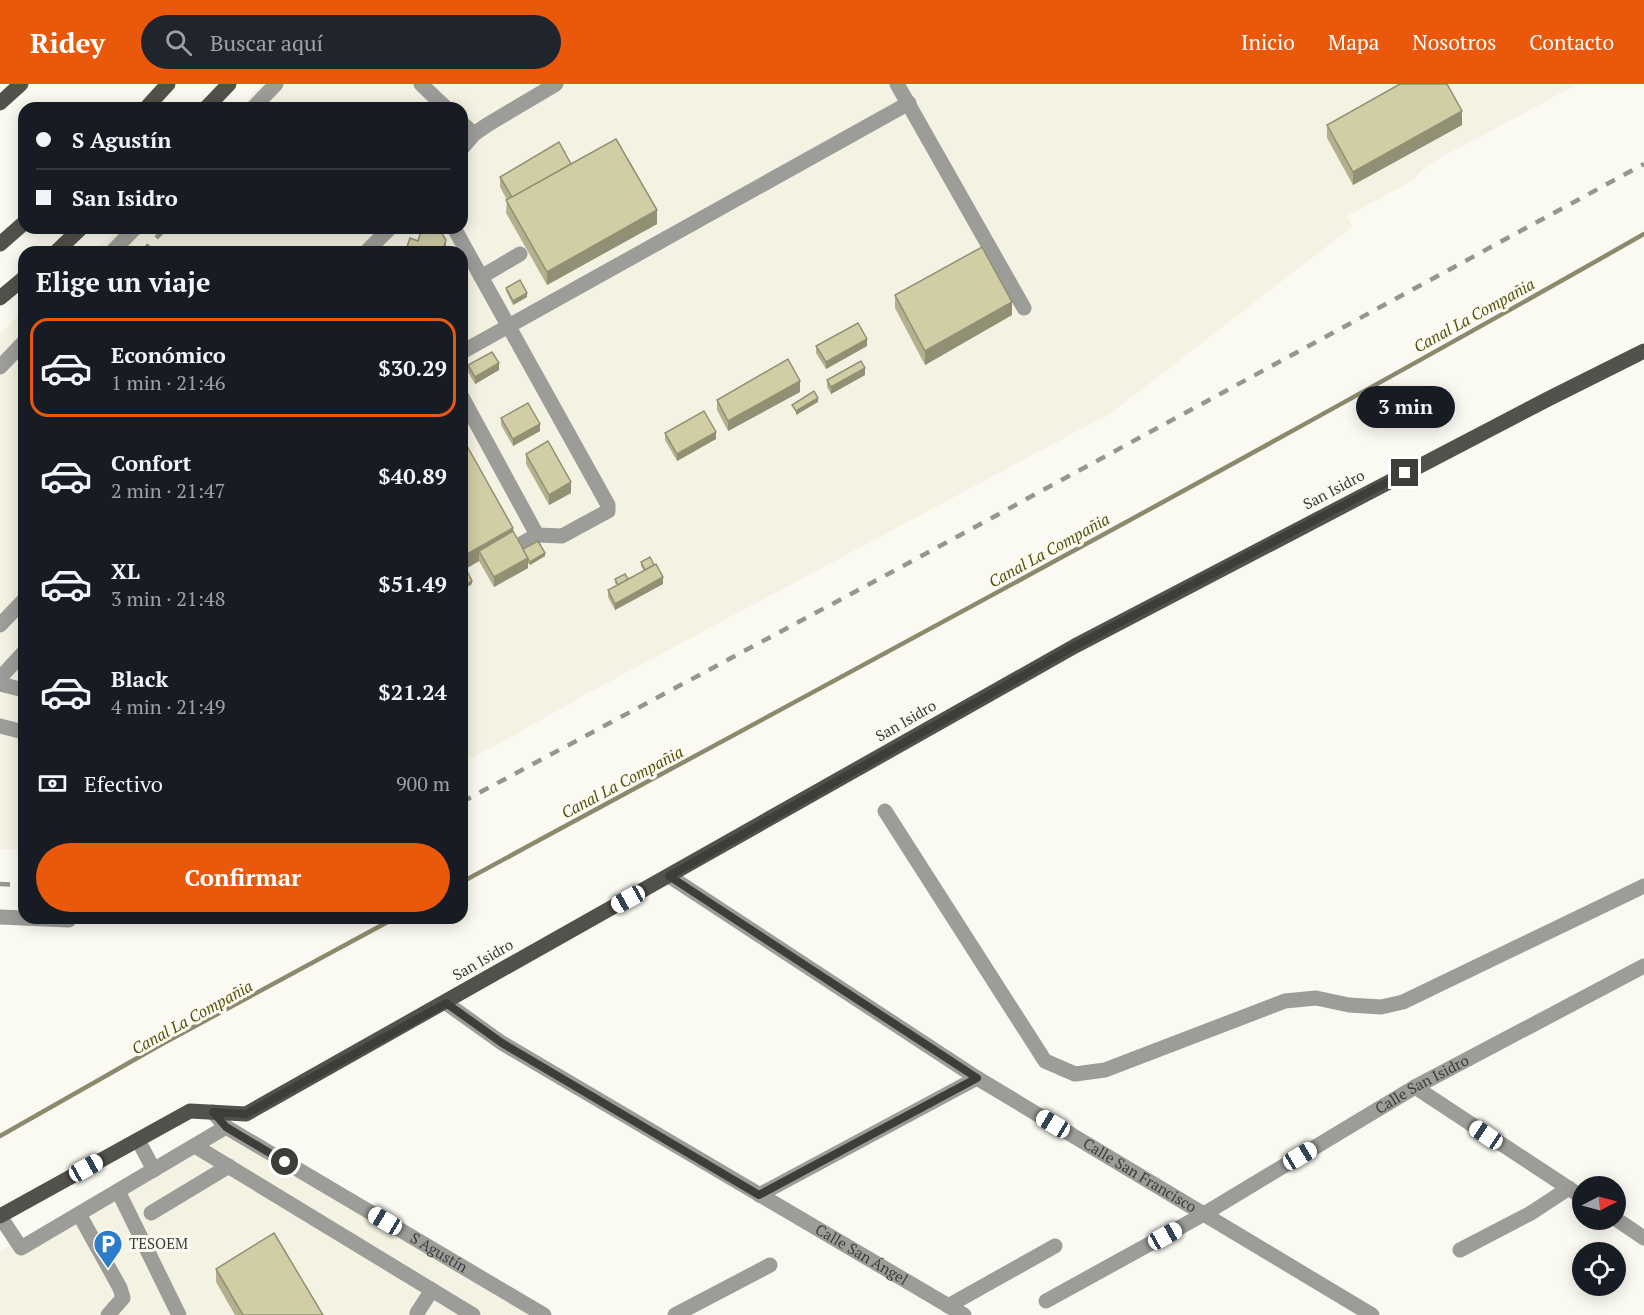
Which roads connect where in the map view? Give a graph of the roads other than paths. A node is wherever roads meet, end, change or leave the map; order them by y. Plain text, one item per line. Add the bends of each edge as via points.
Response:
1 (21, 84) edge
2 (168, 84) edge
3 (230, 84) edge
4 (276, 84) edge
5 (421, 84) edge
6 (555, 84) edge
7 (897, 84) edge
8 (152, 102) edge
9 (212, 102) edge
10 (259, 102) edge
11 (440, 102) edge
12 (0, 103) edge
13 (909, 103) junction
14 (468, 128) edge
15 (474, 134) junction
16 (468, 141) edge
17 (18, 228) edge
18 (75, 234) edge
19 (129, 234) edge
20 (384, 234) edge
21 (0, 244) edge
22 (62, 246) edge
23 (118, 246) edge
24 (372, 246) edge
25 (468, 253) edge
26 (520, 254) dead end
27 (482, 278) junction
28 (18, 283) edge
29 (0, 298) edge
30 (1024, 308) dead end
31 (508, 326) junction
32 (18, 348) edge
33 (468, 349) edge
34 (1644, 351) edge
35 (0, 367) edge
36 (468, 408) edge
37 (537, 535) junction
38 (521, 544) edge
39 (18, 606) edge
40 (0, 625) edge
41 (18, 658) edge
42 (0, 678) edge
43 (0, 684) edge
44 (18, 688) edge
45 (0, 726) edge
46 (18, 730) edge
47 (885, 811) dead end
48 (669, 876) junction
49 (1644, 886) edge
50 (0, 917) edge
51 (18, 918) edge
52 (1644, 966) edge
53 (446, 1003) junction
54 (977, 1078) junction
55 (1415, 1087) junction
56 (213, 1112) junction
57 (226, 1127) junction
58 (138, 1140) junction
59 (195, 1146) junction
60 (229, 1166) junction
61 (154, 1170) junction
62 (1569, 1188) junction
63 (1572, 1190) edge
64 (118, 1191) junction
65 (759, 1195) junction
66 (151, 1213) dead end
67 (79, 1214) junction
68 (1204, 1214) junction
69 (0, 1216) edge
70 (1626, 1226) edge
71 (1644, 1238) edge
72 (1055, 1246) dead end
73 (1460, 1250) dead end
74 (770, 1266) dead end
75 (432, 1290) junction
76 (1046, 1301) dead end
77 (948, 1306) junction
78 (108, 1315) edge
79 (179, 1315) edge
80 (417, 1315) edge
81 (473, 1315) edge
82 (544, 1315) edge
83 (675, 1315) edge
84 (964, 1315) edge
85 (1372, 1315) edge

1 - 12 main road
2 - 8 main road
3 - 9 main road
4 - 10 street
5 - 11 street
6 - 15 street
7 - 13 street
13 - 30 street
13 - 31 street
14 - 15 street
15 - 16 street
17 - 21 main road
18 - 22 main road
19 - 23 street
20 - 24 street
25 - 27 street
26 - 27 street
27 - 31 street
28 - 29 main road
31 - 33 street
31 - 37 street via 608,505 608,511 562,536
32 - 35 street
34 - 48 main road, San Isidro via 1075,646
36 - 37 street
37 - 38 street
39 - 40 street
41 - 42 street
43 - 44 street
45 - 46 street
47 - 49 street via 1045,1061 1075,1074 1106,1070 1285,1001 1316,998 1381,1007 1403,1002
48 - 53 main road, San Isidro
48 - 54 street, Calle San Francisco
50 - 51 street
52 - 55 street, Calle San Isidro
53 - 56 main road, San Isidro via 246,1114
53 - 65 street, Calle San Ángel via 502,1043
54 - 65 street
54 - 68 street, Calle San Francisco
55 - 62 street
55 - 68 street, Calle San Isidro
56 - 57 street, S Agustín
56 - 58 main road, San Isidro via 190,1111
57 - 59 street
57 - 82 street, S Agustín
58 - 61 street
58 - 69 main road
59 - 60 street
59 - 61 street
60 - 66 street
60 - 75 street
61 - 64 street
62 - 63 street
62 - 73 street
64 - 67 street
64 - 79 street
65 - 77 street, Calle San Ángel
67 - 69 street via 21,1248
67 - 78 street via 123,1298
68 - 76 street, Calle San Isidro
68 - 85 street, Calle San Francisco
70 - 71 street
72 - 77 street
74 - 83 street
75 - 80 street
75 - 81 street
77 - 84 street, Calle San Ángel

